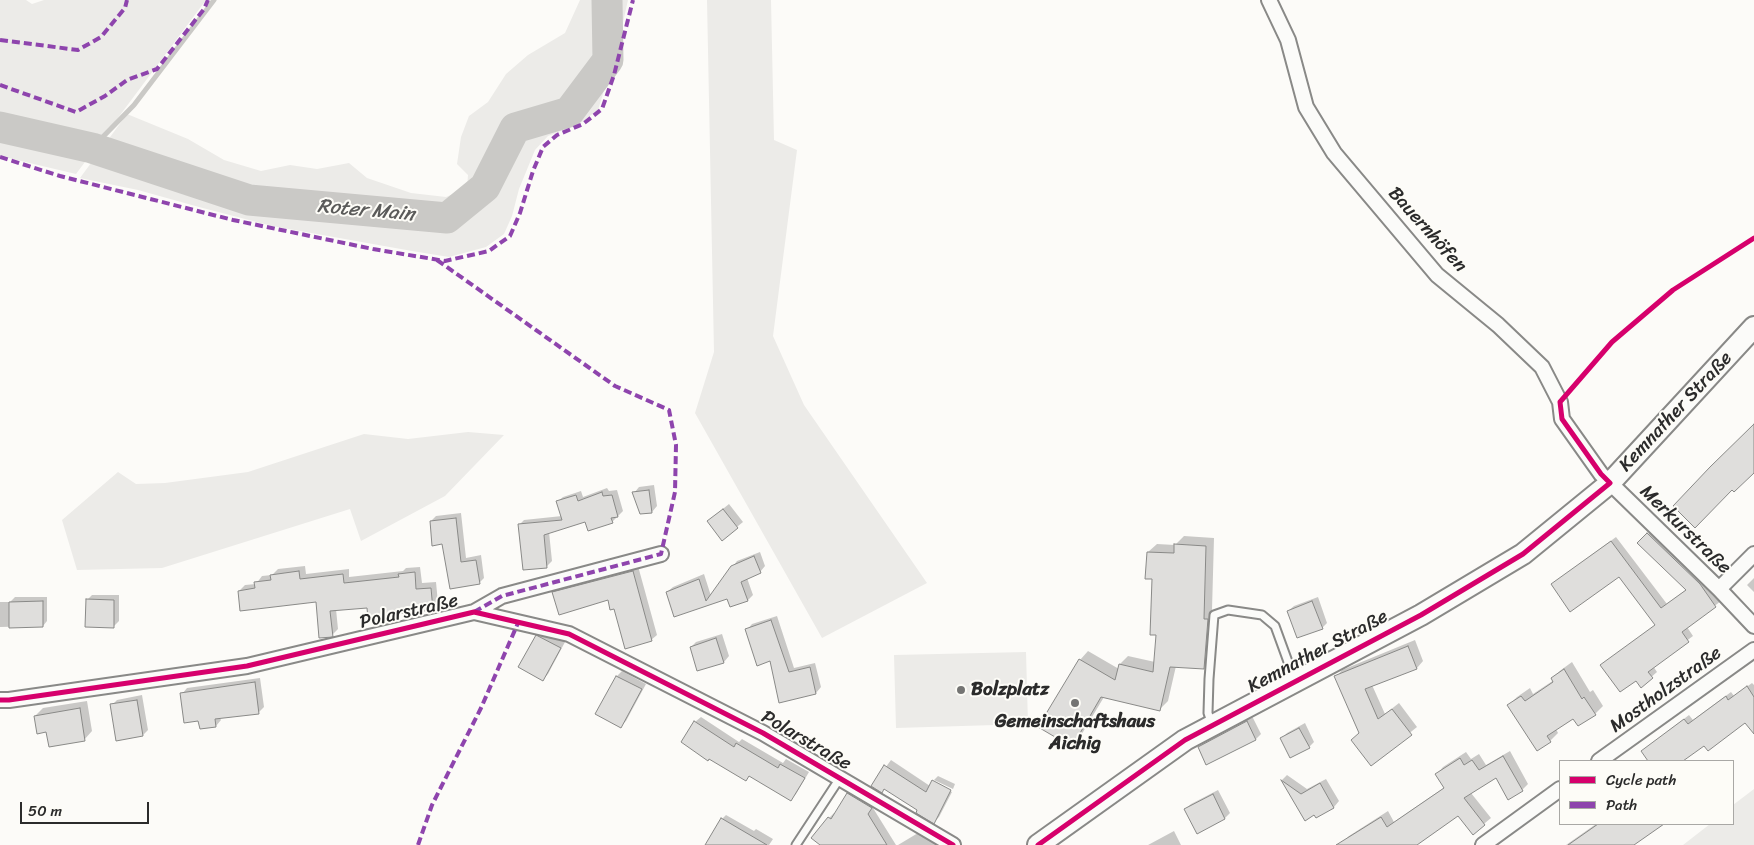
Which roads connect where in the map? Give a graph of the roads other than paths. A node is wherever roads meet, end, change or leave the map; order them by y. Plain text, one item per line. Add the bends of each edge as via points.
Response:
1 (1269, 0) edge
2 (1754, 327) edge
3 (1610, 483) junction
4 (661, 554) dead end
5 (1754, 554) edge
6 (1719, 590) junction
7 (474, 612) junction
8 (1754, 626) edge
9 (1754, 650) edge
10 (1292, 683) junction
11 (0, 700) edge
12 (1212, 725) junction
13 (1600, 760) edge
14 (840, 778) junction
15 (1559, 790) edge
16 (796, 845) edge
17 (952, 845) edge
18 (1038, 845) edge
19 (1483, 845) edge

1 - 3 street, Bauernhöfen via 1288,40 1306,107 1334,153 1438,276 1542,366 1560,402 1562,419
2 - 3 main road, Kemnather Straße
3 - 6 street, Merkurstraße
3 - 10 main road, Kemnather Straße via 1523,554 1421,615
4 - 7 street, Polarstraße via 502,596
5 - 6 street
6 - 8 street, Merkurstraße
7 - 11 street, Polarstraße via 247,666
7 - 14 street, Polarstraße via 569,634 732,716
9 - 13 street, Mostholzstraße
10 - 12 main road, Kemnather Straße
10 - 12 lane via 1291,670 1275,626 1262,615 1251,612 1228,610 1214,615 1208,679 1208,713
12 - 18 main road, Kemnather Straße via 1185,740
14 - 16 lane
14 - 17 street, Polarstraße
15 - 19 street

